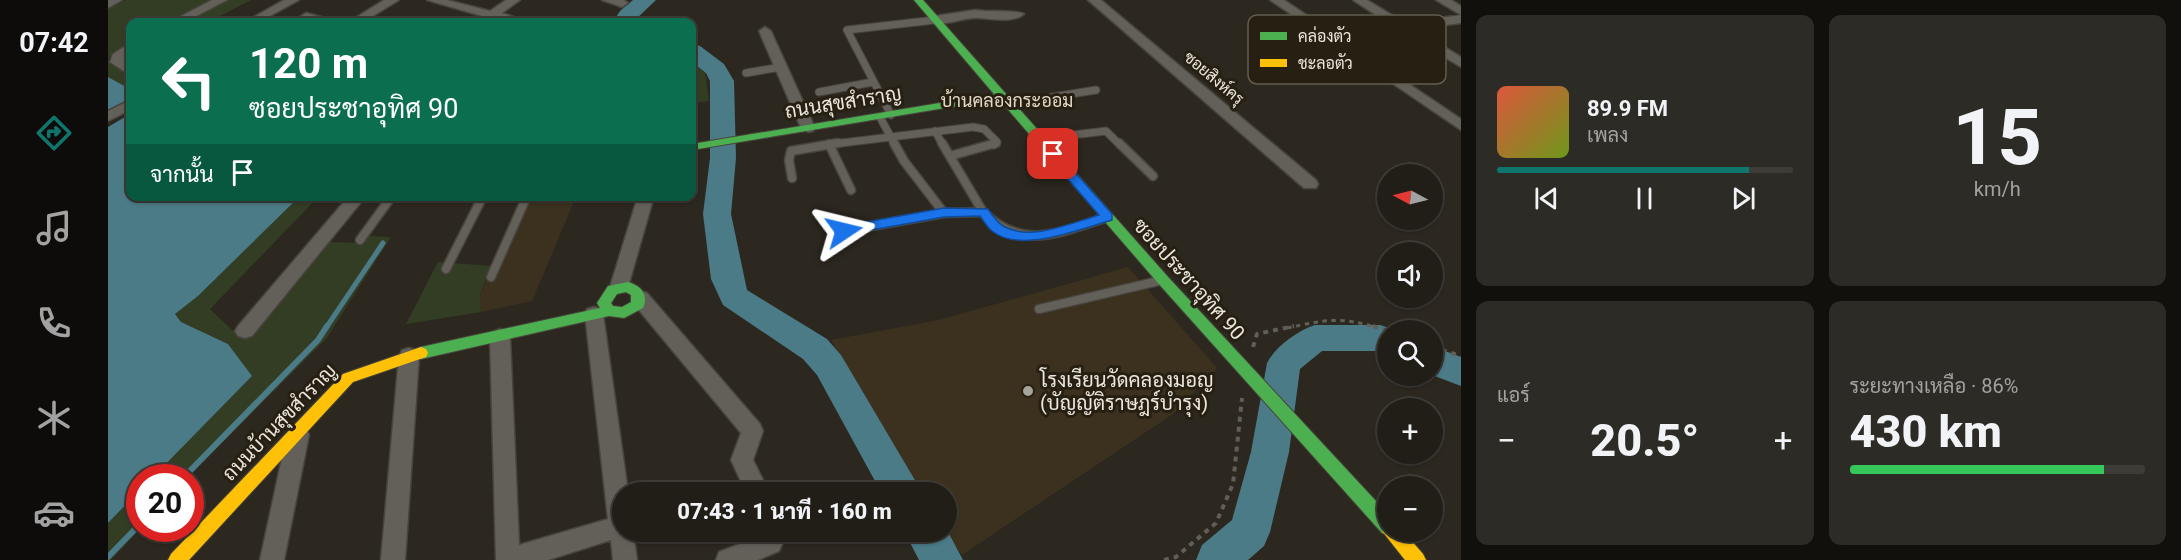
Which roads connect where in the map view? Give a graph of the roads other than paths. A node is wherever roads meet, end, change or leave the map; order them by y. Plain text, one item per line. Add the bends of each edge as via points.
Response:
1 (116, 0) edge
2 (221, 0) edge
3 (293, 0) edge
4 (393, 0) edge
5 (433, 0) edge
6 (514, 0) edge
7 (608, 0) edge
8 (918, 0) edge
9 (923, 0) edge
10 (1094, 0) edge
11 (1276, 0) edge
12 (1359, 0) edge
13 (1442, 0) edge
14 (622, 3) dead end
15 (108, 4) edge
16 (1461, 11) edge
17 (1018, 14) dead end
18 (492, 15) junction
19 (1298, 15) edge
20 (1383, 15) edge
21 (306, 17) dead end
22 (184, 18) edge
23 (259, 18) edge
24 (310, 18) edge
25 (362, 18) edge
26 (487, 18) edge
27 (505, 18) edge
28 (1461, 19) edge
29 (935, 20) junction
30 (1446, 21) edge
31 (765, 31) dead end
32 (126, 50) edge
33 (1446, 54) edge
34 (1461, 63) edge
35 (781, 67) junction
36 (126, 68) edge
37 (746, 73) dead end
38 (873, 82) junction
39 (1400, 84) edge
40 (1096, 90) dead end
41 (819, 92) dead end
42 (1005, 100) junction
43 (126, 106) edge
44 (885, 116) junction
45 (108, 117) edge
46 (1461, 126) edge
47 (808, 128) junction
48 (935, 131) junction
49 (891, 136) junction
50 (1039, 139) junction
51 (829, 144) junction
52 (696, 146) edge
53 (950, 156) junction
54 (1153, 176) dead end
55 (792, 178) dead end
56 (1310, 184) dead end
57 (851, 189) dead end
58 (354, 201) edge
59 (388, 201) edge
60 (480, 201) edge
61 (525, 201) edge
62 (645, 201) edge
63 (983, 212) junction
64 (944, 213) junction
65 (1107, 217) junction
66 (844, 231) dead end
67 (360, 240) dead end
68 (446, 268) dead end
69 (491, 277) dead end
70 (1163, 280) junction
71 (619, 287) junction
72 (640, 298) junction
73 (1038, 309) dead end
74 (602, 312) junction
75 (245, 331) dead end
76 (500, 337) junction
77 (409, 356) junction
78 (300, 427) junction
79 (617, 482) edge
80 (753, 482) edge
81 (1377, 515) edge
82 (612, 529) edge
83 (623, 542) edge
84 (771, 542) edge
85 (1401, 542) edge
86 (177, 560) edge
87 (272, 560) edge
88 (393, 560) edge
89 (509, 560) edge
90 (625, 560) edge
91 (728, 560) edge
92 (1418, 560) edge

1 - 15 street
2 - 22 street
3 - 23 street
4 - 25 street
5 - 18 street
6 - 18 street
7 - 14 street
8 - 9 street
8 - 29 street, ซอยประชาอุทิศ 90
10 - 56 street, ซอยสิงห์ครุ
11 - 19 street
12 - 20 street
13 - 16 street
17 - 29 street via 975,14
18 - 26 street
18 - 27 street
21 - 24 street
28 - 30 street
29 - 38 lane via 847,30
29 - 42 street, ซอยประชาอุทิศ 90
31 - 35 street
32 - 36 street via 117,62
33 - 34 street
35 - 37 lane
35 - 47 street
38 - 41 lane
38 - 44 lane
39 - 46 street
40 - 42 lane
42 - 44 street, ถนนสุขสำราญ
42 - 50 street, ซอยประชาอุทิศ 90
43 - 45 street
44 - 47 street, ถนนสุขสำราญ
44 - 49 lane
47 - 52 street, ถนนสุขสำราญ
48 - 49 lane
48 - 53 lane
48 - 53 lane via 979,127 997,142
49 - 51 lane
49 - 64 lane via 916,179
50 - 54 lane via 1106,131
50 - 65 street, ซอยประชาอุทิศ 90
51 - 55 lane via 792,152
51 - 57 lane
53 - 63 lane
58 - 75 street
59 - 67 lane
60 - 68 lane
61 - 69 lane
62 - 71 street
63 - 64 lane
63 - 65 lane via 1006,233 1032,237
64 - 66 lane
65 - 70 street, ซอยประชาอุทิศ 90
70 - 73 lane
70 - 81 street, ซอยประชาอุทิศ 90
71 - 72 street via 632,288
71 - 74 street via 605,298
72 - 74 street, ถนนบ้านสุขสำราญ via 628,312
72 - 80 street via 752,431 742,460
74 - 76 street, ถนนบ้านสุขสำราญ
74 - 79 street
76 - 77 street, ถนนบ้านสุขสำราญ
76 - 89 street
77 - 78 street, ถนนบ้านสุขสำราญ via 348,378
77 - 88 street
78 - 86 street, ถนนบ้านสุขสำราญ
78 - 87 street
82 - 89 street
83 - 90 street
84 - 91 street
85 - 92 street

